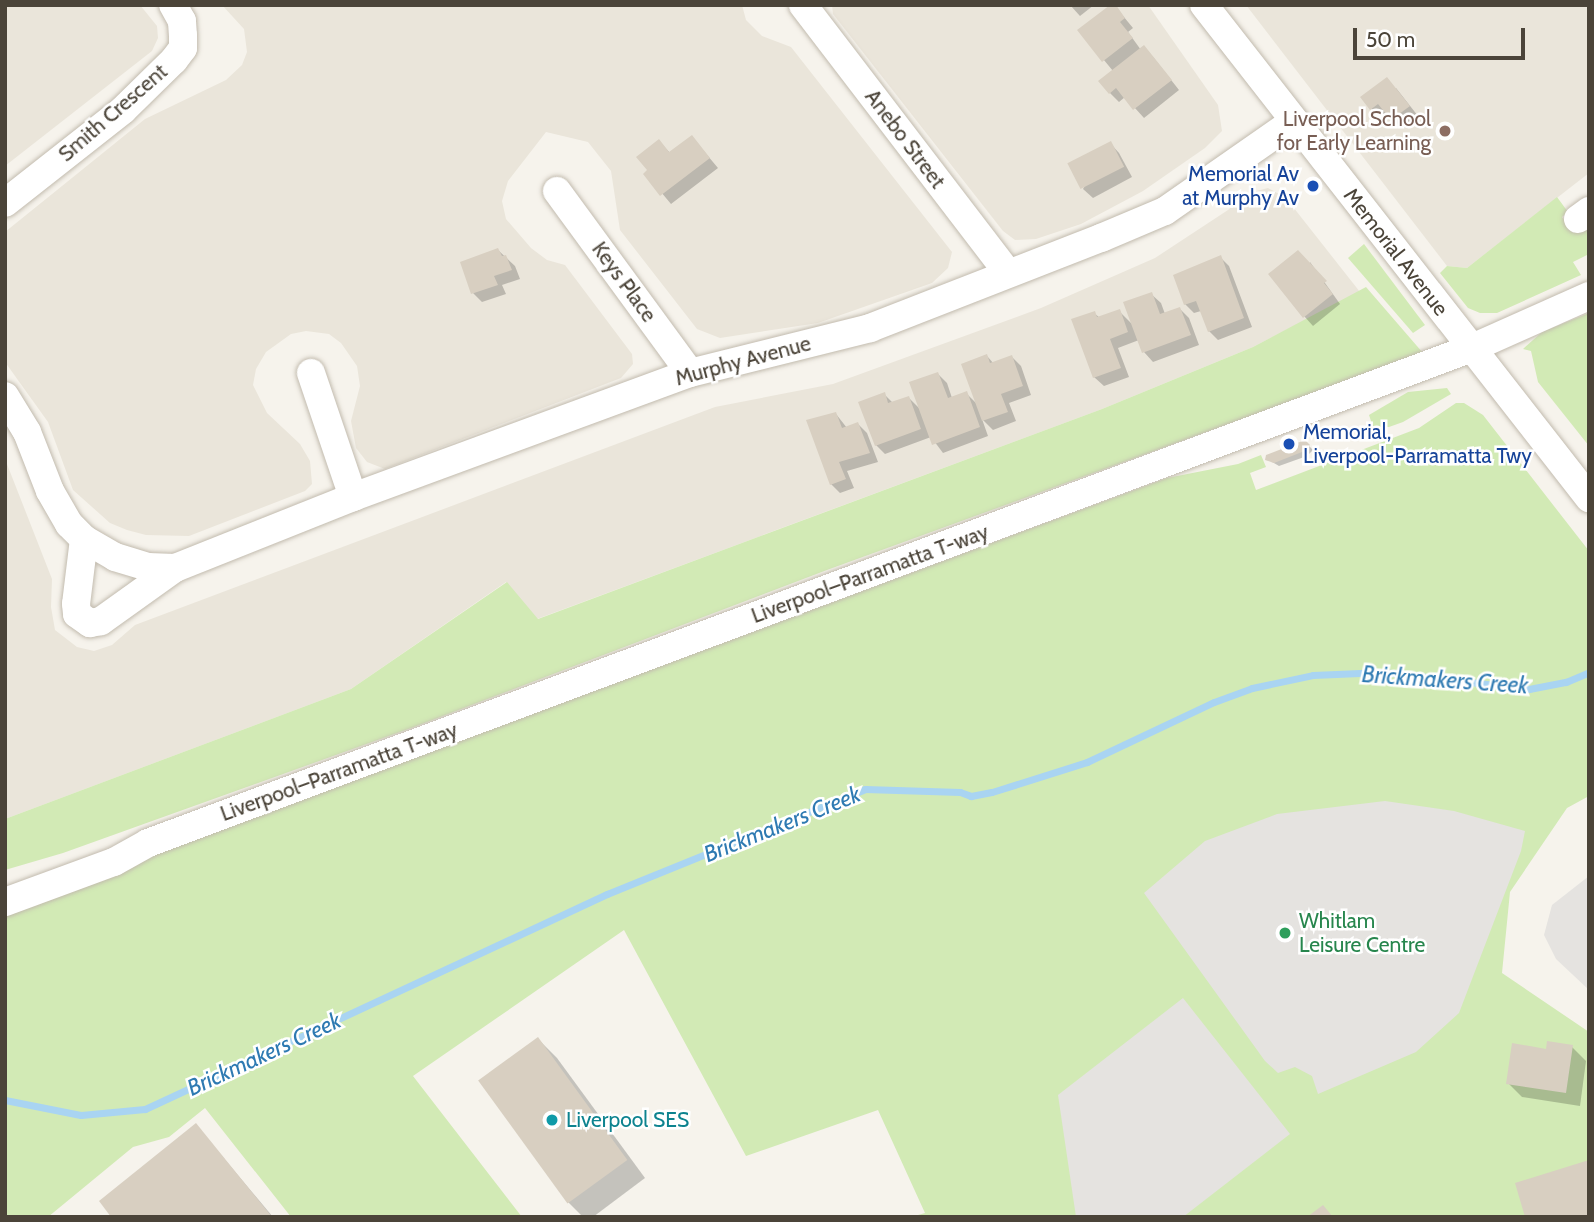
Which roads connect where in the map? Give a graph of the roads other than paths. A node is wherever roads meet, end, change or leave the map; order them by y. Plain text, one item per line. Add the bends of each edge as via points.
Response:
1 (173, 5) edge
2 (803, 5) edge
3 (1204, 5) edge
4 (1294, 121) junction
5 (557, 191) dead end
6 (5, 203) edge
7 (1008, 273) junction
8 (1589, 296) edge
9 (1472, 348) junction
10 (311, 373) dead end
11 (691, 373) junction
12 (5, 396) edge
13 (353, 497) junction
14 (1589, 498) edge
15 (83, 539) junction
16 (175, 568) junction
17 (148, 843) junction
18 (5, 885) edge
19 (5, 902) edge

1 - 6 street, Smith Crescent via 182,21 183,36 183,48 174,60 123,110
2 - 7 street, Anebo Street
3 - 4 street, Memorial Avenue
4 - 7 street, Murphy Avenue via 1165,211
4 - 9 street, Memorial Avenue
5 - 11 street, Keys Place
7 - 11 street, Murphy Avenue via 870,328
8 - 9 street, Liverpool–Parramatta T-way
9 - 14 street, Memorial Avenue
9 - 17 street, Liverpool–Parramatta T-way
10 - 13 street
11 - 13 street, Murphy Avenue
12 - 15 street, Murphy Avenue via 27,432 59,509
13 - 16 street, Murphy Avenue
15 - 16 street, Murphy Avenue via 115,557 148,567
15 - 16 street, Murphy Avenue via 76,604 77,614 90,623 101,621
17 - 18 street, Liverpool–Parramatta T-way via 107,848
17 - 19 street, Liverpool–Parramatta T-way via 114,862

